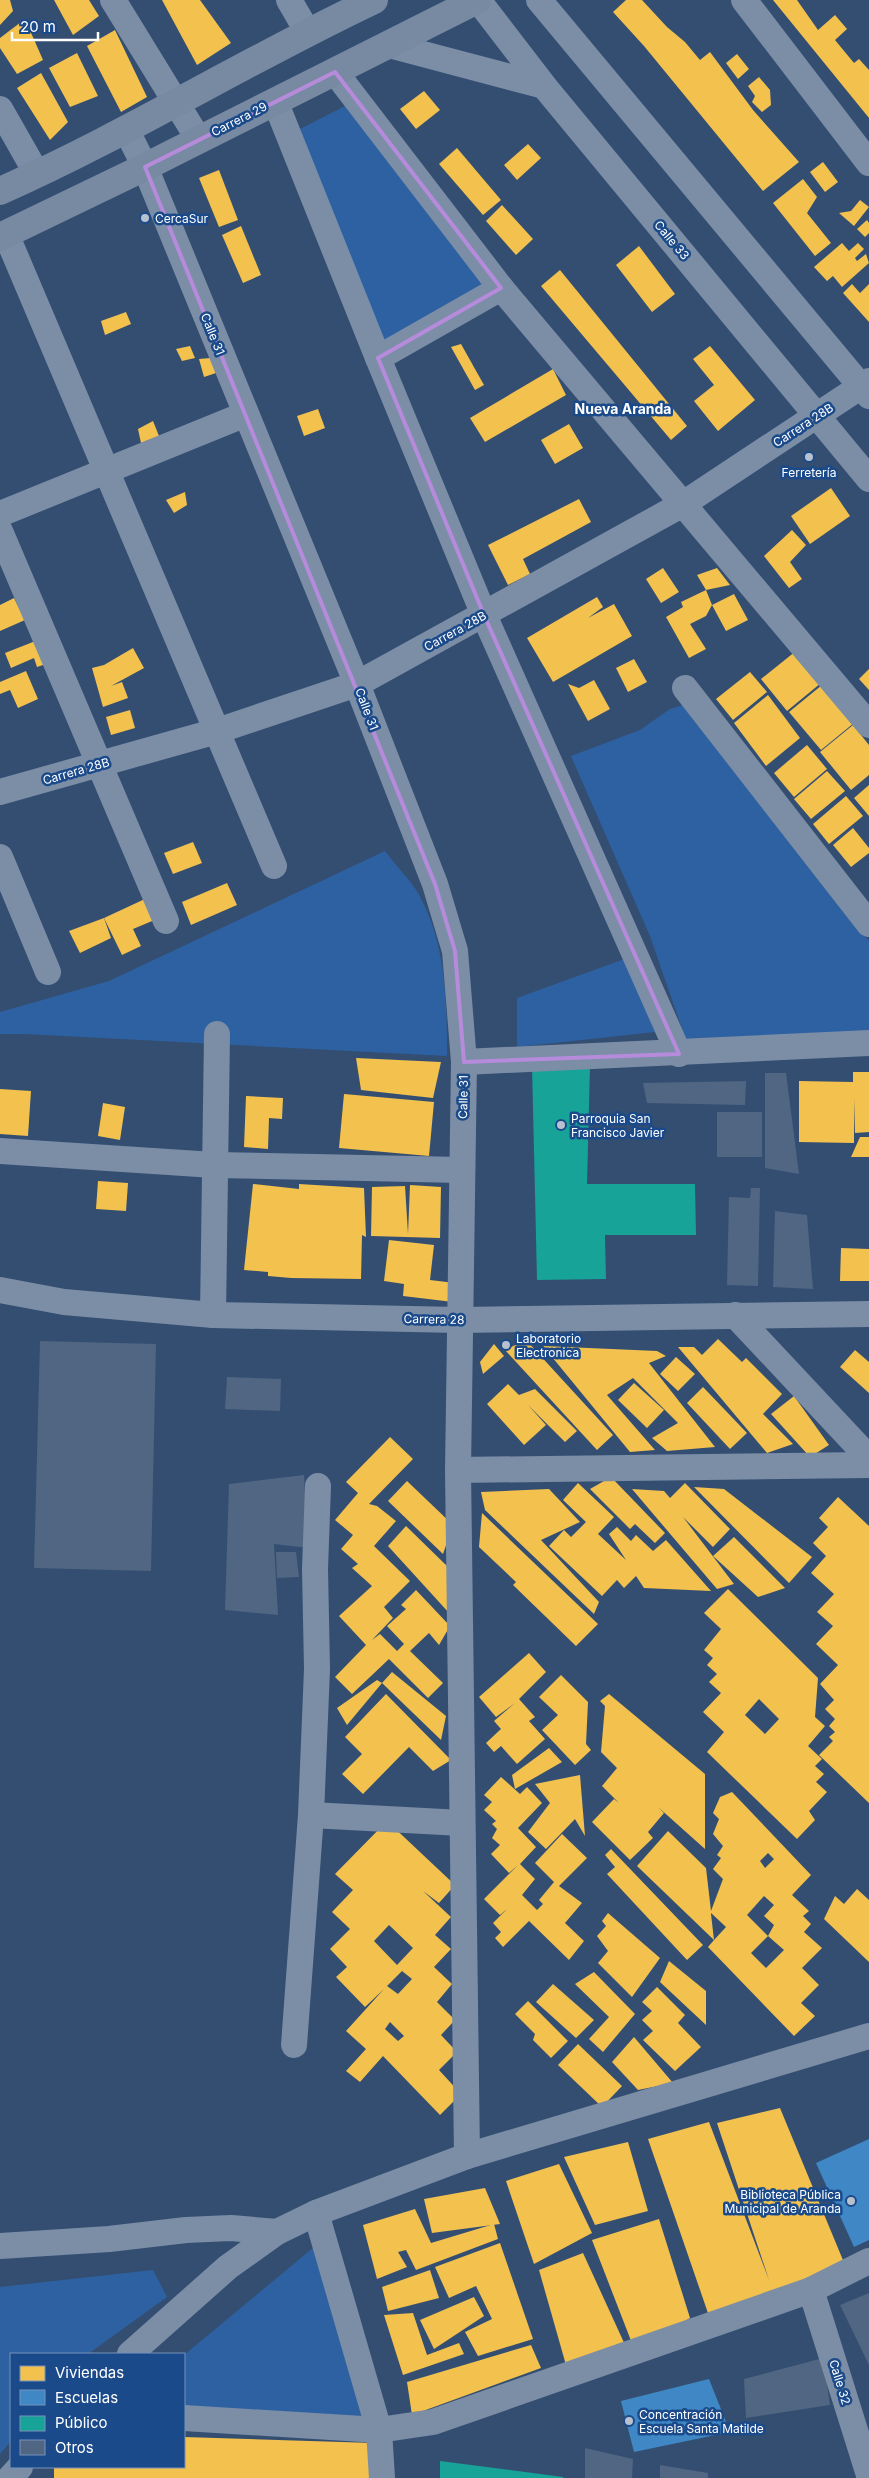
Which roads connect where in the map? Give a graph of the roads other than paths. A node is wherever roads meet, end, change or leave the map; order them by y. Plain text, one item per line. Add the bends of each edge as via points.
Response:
1 (113, 0) edge
2 (289, 0) edge
3 (374, 0) edge
4 (477, 0) edge
5 (539, 0) edge
6 (744, 0) edge
7 (307, 32) junction
8 (389, 45) junction
9 (335, 72) junction
10 (544, 86) junction
11 (275, 101) junction
12 (177, 102) junction
13 (0, 109) edge
14 (126, 129) junction
15 (199, 140) junction
16 (869, 162) edge
17 (145, 167) junction
18 (37, 174) junction
19 (0, 191) edge
20 (3, 235) edge
21 (500, 288) junction
22 (378, 358) junction
23 (867, 388) edge
24 (246, 414) junction
25 (818, 415) junction
26 (106, 471) junction
27 (869, 478) edge
28 (683, 504) junction
29 (0, 514) edge
30 (0, 531) edge
31 (484, 615) junction
32 (357, 684) junction
33 (685, 688) dead end
34 (869, 725) edge
35 (217, 731) junction
36 (99, 765) junction
37 (0, 792) edge
38 (0, 857) edge
39 (274, 866) dead end
40 (166, 921) dead end
41 (869, 924) edge
42 (48, 972) dead end
43 (218, 1034) dead end
44 (869, 1044) edge
45 (679, 1054) junction
46 (464, 1062) junction
47 (0, 1151) edge
48 (214, 1165) junction
49 (462, 1170) junction
50 (0, 1290) edge
51 (869, 1314) edge
52 (213, 1315) junction
53 (735, 1315) junction
54 (459, 1320) junction
55 (869, 1458) edge
56 (869, 1464) edge
57 (458, 1470) junction
58 (318, 1486) dead end
59 (311, 1815) junction
60 (462, 1823) junction
61 (869, 2036) edge
62 (294, 2045) dead end
63 (467, 2156) junction
64 (316, 2213) junction
65 (277, 2232) junction
66 (0, 2246) edge
67 (869, 2261) edge
68 (811, 2290) junction
69 (131, 2353) edge
70 (185, 2418) edge
71 (379, 2430) junction
72 (19, 2468) edge
73 (869, 2475) edge
74 (10, 2478) edge
75 (382, 2478) edge

1 - 12 street
2 - 7 street
3 - 7 street
4 - 8 street, Carrera 29
4 - 10 street, Calle 33
5 - 23 street
6 - 16 street
7 - 12 street
8 - 9 street, Carrera 29
8 - 10 street
9 - 11 street, Carrera 29
9 - 21 street
10 - 25 street, Calle 33
11 - 15 street, Carrera 29
11 - 22 street
12 - 14 street
12 - 15 street
13 - 18 street
14 - 17 street, Calle 31
14 - 18 street
15 - 17 street, Carrera 29
17 - 20 street, Carrera 29
17 - 24 street, Calle 31
18 - 19 street
20 - 26 street
21 - 22 street
21 - 28 street
22 - 31 street
23 - 25 street, Carrera 28B
24 - 26 street
24 - 32 street, Calle 31
25 - 27 street, Calle 33
25 - 28 street, Carrera 28B
26 - 29 street
26 - 35 street
28 - 31 street, Carrera 28B
28 - 34 street
30 - 36 street
31 - 32 street, Carrera 28B
31 - 45 street
32 - 35 street, Carrera 28B
32 - 46 street, Calle 31 via 435,884 455,950
33 - 41 street
35 - 36 street, Carrera 28B
35 - 39 street
36 - 37 street, Carrera 28B
36 - 40 street
38 - 42 street
43 - 48 street
44 - 45 street
45 - 46 street
46 - 49 street, Calle 31
47 - 48 street
48 - 49 street
48 - 52 street
49 - 54 street, Calle 31
50 - 52 street, Carrera 28 via 64,1302
51 - 53 street, Carrera 28
52 - 54 street, Carrera 28
53 - 54 street, Carrera 28
53 - 55 street
54 - 57 street, Calle 31
56 - 57 street
57 - 60 street, Calle 31
58 - 59 street via 315,1569 317,1669
59 - 60 street
59 - 62 street
60 - 63 street, Calle 31
61 - 63 street
63 - 64 street
64 - 65 street
64 - 71 street
65 - 66 street via 231,2228 186,2230
65 - 69 street via 221,2273
67 - 68 street
68 - 71 street via 433,2422
68 - 73 street, Calle 32
70 - 71 street
71 - 75 street
72 - 74 street

